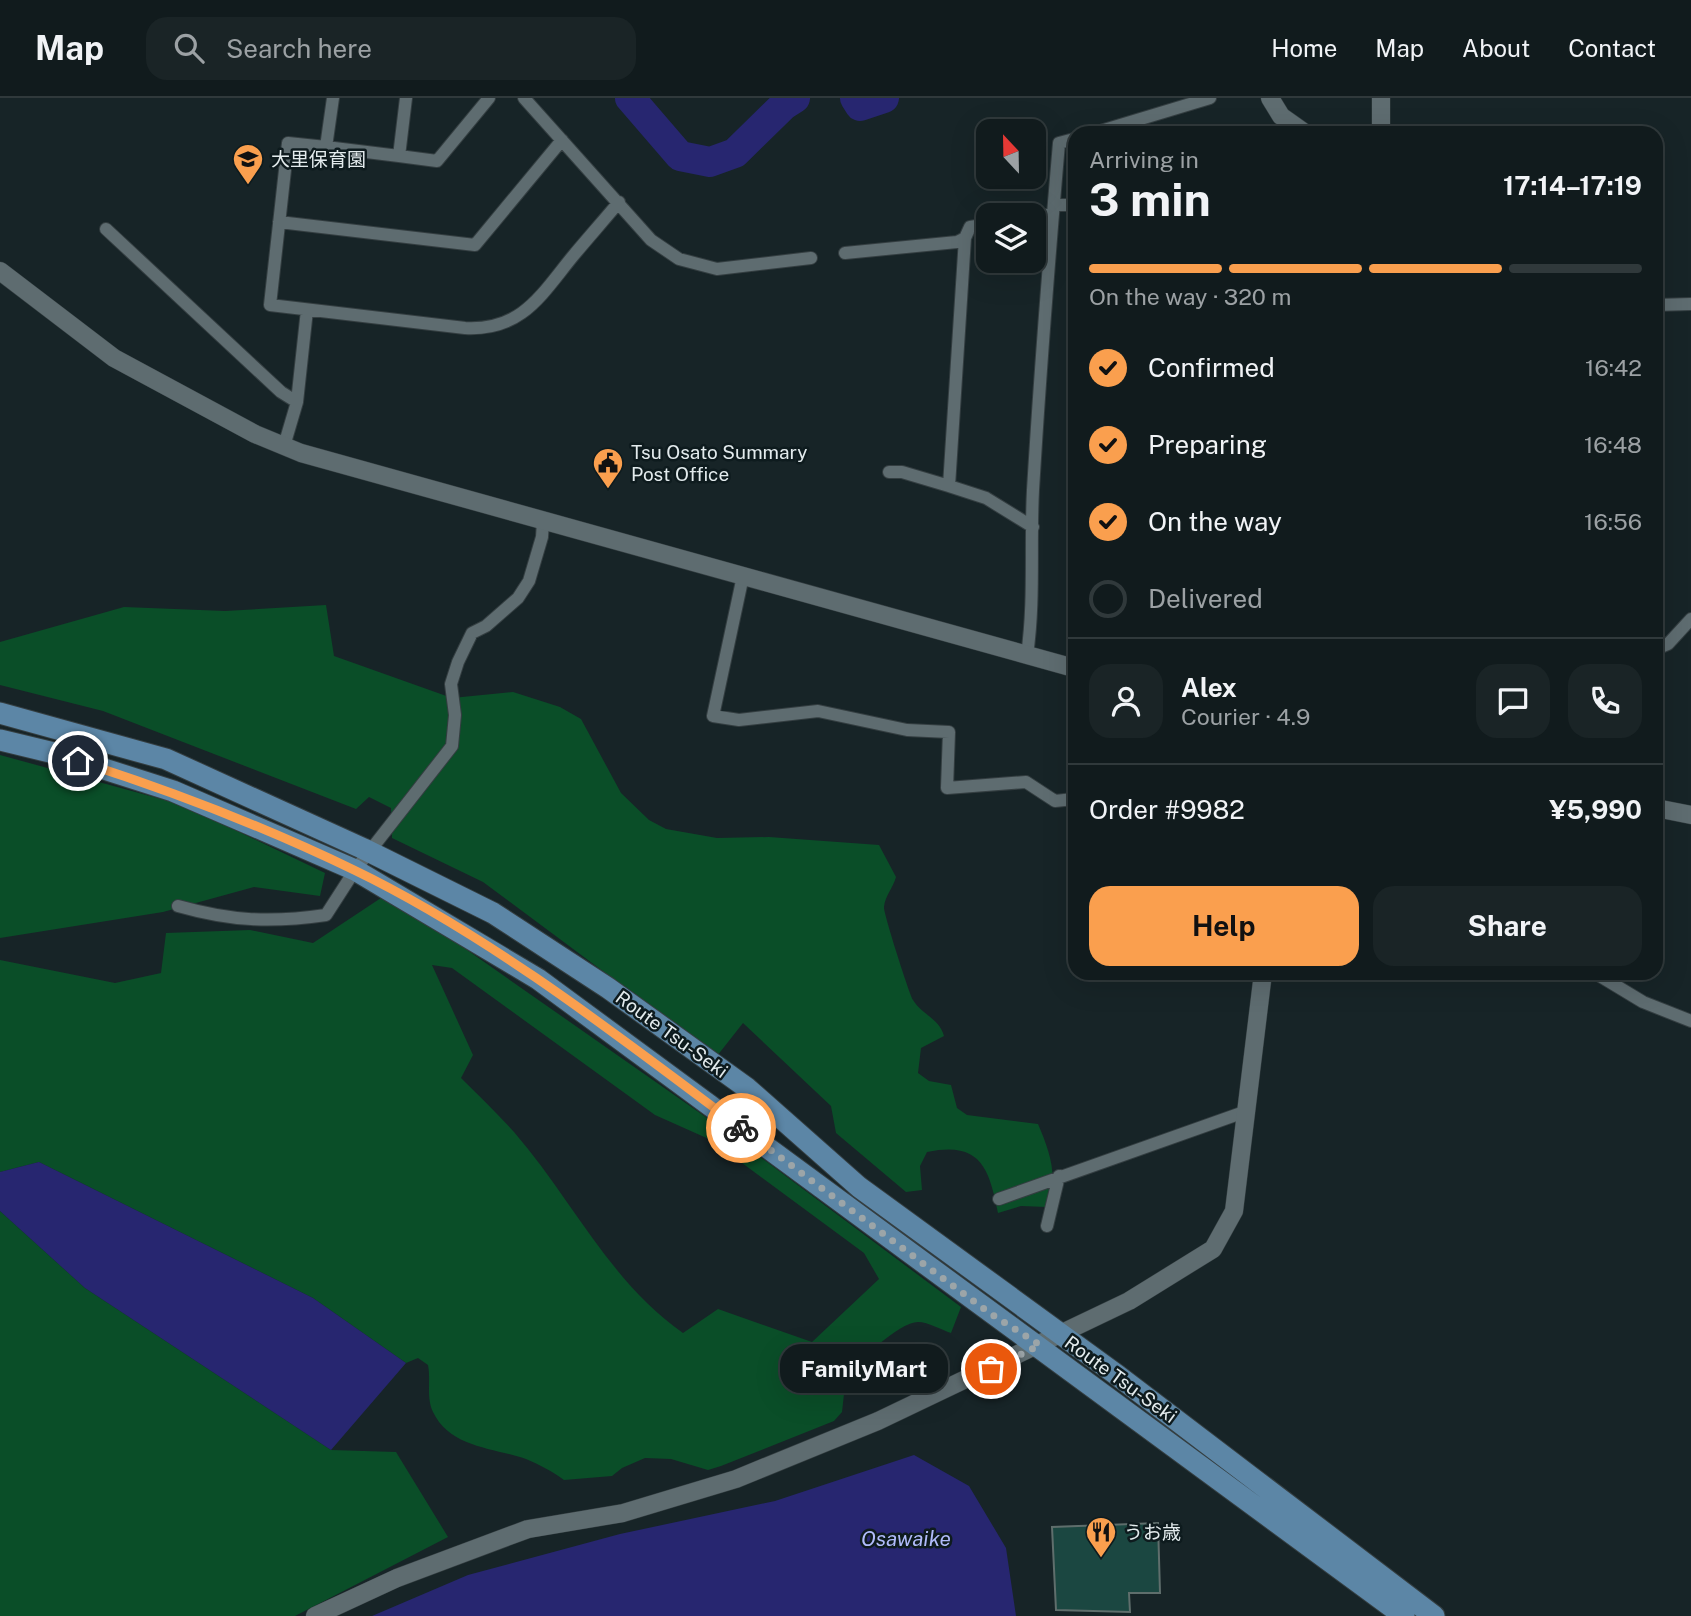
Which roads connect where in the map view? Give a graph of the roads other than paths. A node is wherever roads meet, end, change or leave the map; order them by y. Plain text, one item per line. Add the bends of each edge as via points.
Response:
1 (333, 98) edge
2 (407, 98) edge
3 (489, 98) edge
4 (524, 98) edge
5 (1210, 98) edge
6 (1270, 98) edge
7 (1381, 98) edge
8 (1117, 126) edge
9 (1295, 126) edge
10 (1381, 126) edge
11 (562, 140) junction
12 (1068, 141) edge
13 (326, 147) junction
14 (399, 156) junction
15 (619, 202) junction
16 (1068, 206) edge
17 (1053, 209) junction
18 (1046, 212) edge
19 (279, 222) junction
20 (976, 226) edge
21 (106, 229) dead end
22 (965, 238) junction
23 (845, 253) dead end
24 (811, 258) dead end
25 (0, 271) edge
26 (1663, 304) edge
27 (1691, 304) edge
28 (307, 310) junction
29 (297, 402) junction
30 (284, 446) junction
31 (889, 472) dead end
32 (949, 486) junction
33 (543, 521) junction
34 (1033, 527) junction
35 (743, 576) junction
36 (1691, 620) edge
37 (1663, 646) edge
38 (1027, 655) junction
39 (1068, 666) edge
40 (0, 713) edge
41 (0, 740) edge
42 (1068, 800) edge
43 (1663, 809) edge
44 (1691, 815) edge
45 (369, 852) junction
46 (355, 870) junction
47 (178, 906) dead end
48 (1262, 980) edge
49 (1607, 980) edge
50 (1691, 1021) edge
51 (1247, 1111) junction
52 (1059, 1176) junction
53 (999, 1199) dead end
54 (1047, 1226) dead end
55 (1061, 1334) junction
56 (1040, 1345) junction
57 (315, 1616) edge
58 (1404, 1616) edge
59 (1434, 1616) edge

1 - 13 street
2 - 14 street
3 - 14 street via 437,161
4 - 11 street
5 - 8 street
6 - 9 main road via 1281,116
7 - 10 main road
11 - 15 street
11 - 19 street via 475,245
12 - 17 street via 1059,144
13 - 14 street
13 - 19 street via 288,143
15 - 24 street via 651,240 701,267 735,268
15 - 28 street via 535,303 500,324 465,328
16 - 17 street
17 - 18 street
17 - 34 street
19 - 28 street via 270,305
20 - 22 street via 970,227
21 - 29 street
22 - 23 street
22 - 32 street
25 - 30 main road via 114,358
26 - 27 street
28 - 29 street
29 - 30 street
30 - 33 main road
31 - 32 street
32 - 34 street via 986,498
33 - 35 main road
33 - 45 street via 528,581 518,598 472,633 458,662 451,684 452,746
34 - 38 street via 1033,613
35 - 38 main road
35 - 42 street via 713,716 739,720 818,711 906,730 949,732 947,788 1026,782 1055,801
36 - 37 street
38 - 39 main road
40 - 45 main road, Route Tsu-Seki via 166,759
41 - 46 main road, Route Tsu-Seki via 173,791
43 - 44 main road
45 - 46 street
45 - 55 main road, Route Tsu-Seki via 492,913 608,988 747,1088 859,1187
46 - 47 street via 326,915 281,922 222,919
46 - 56 main road, Route Tsu-Seki via 538,979 991,1314
48 - 51 main road
49 - 50 street via 1643,1002
51 - 52 street
51 - 55 main road via 1234,1211 1213,1249 1166,1280
52 - 53 street
52 - 54 street
55 - 56 main road
55 - 59 main road, Route Tsu-Seki
56 - 57 main road via 878,1421 736,1479 622,1513 528,1529 397,1578
56 - 58 main road, Route Tsu-Seki

